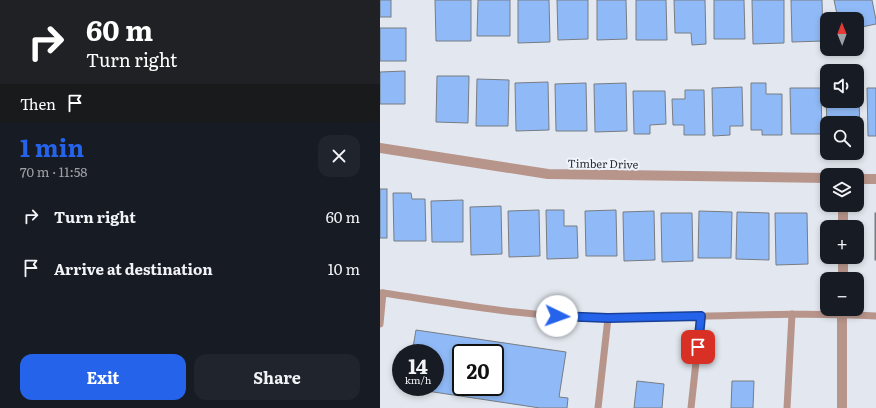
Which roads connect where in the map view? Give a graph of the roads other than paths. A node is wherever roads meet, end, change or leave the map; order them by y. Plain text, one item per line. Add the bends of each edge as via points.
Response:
1 (380, 148) edge
2 (820, 178) edge
3 (864, 179) edge
4 (876, 179) edge
5 (382, 293) edge
6 (820, 313) edge
7 (792, 314) junction
8 (864, 315) edge
9 (701, 316) junction
10 (842, 316) edge
11 (876, 316) edge
12 (608, 318) junction
13 (380, 324) edge
14 (598, 408) edge
15 (691, 408) edge
16 (787, 408) edge
17 (842, 408) edge

1 - 2 street, Timber Drive via 548,174
3 - 4 street
5 - 12 lane via 544,315
5 - 13 lane
6 - 7 lane
7 - 9 lane
7 - 16 lane
8 - 11 lane
9 - 12 lane
9 - 15 lane
10 - 17 street
12 - 14 lane

